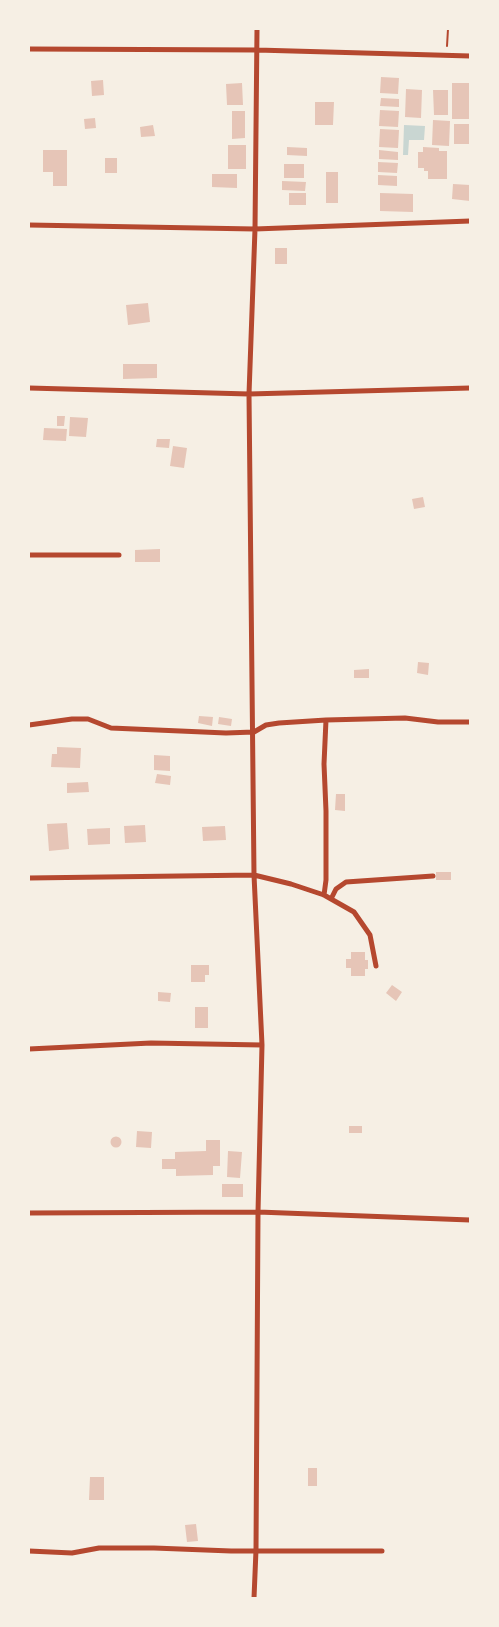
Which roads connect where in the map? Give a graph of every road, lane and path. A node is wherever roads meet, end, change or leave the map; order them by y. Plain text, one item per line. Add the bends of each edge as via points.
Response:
1 (257, 29) edge
2 (448, 29) edge
3 (458, 29) edge
4 (29, 49) edge
5 (257, 50) junction
6 (447, 55) junction
7 (470, 56) edge
8 (470, 221) edge
9 (29, 225) edge
10 (255, 229) junction
11 (29, 388) edge
12 (470, 388) edge
13 (249, 394) junction
14 (29, 555) edge
15 (119, 555) dead end
16 (326, 720) junction
17 (470, 722) edge
18 (29, 725) edge
19 (254, 732) junction
20 (254, 875) junction
21 (433, 876) dead end
22 (29, 878) edge
23 (324, 895) junction
24 (331, 899) junction
25 (376, 966) dead end
26 (262, 1045) junction
27 (29, 1049) edge
28 (258, 1212) junction
29 (29, 1213) edge
30 (470, 1220) edge
31 (256, 1550) junction
32 (29, 1551) edge
33 (382, 1551) dead end
34 (254, 1598) edge

1 - 5 street
2 - 3 path
2 - 6 path
4 - 5 street
5 - 6 street
5 - 10 street
6 - 7 street
8 - 10 street
9 - 10 street
10 - 13 street
11 - 13 street
12 - 13 street
13 - 19 street
14 - 15 street
16 - 17 street via 405,718
16 - 19 street via 266,725
16 - 23 street
18 - 19 street via 88,719 111,728
19 - 20 street
20 - 22 street
20 - 23 street
20 - 26 street
21 - 24 street via 346,882 336,889
23 - 24 street
24 - 25 street via 354,912 370,935
26 - 27 street via 151,1044
26 - 28 street
28 - 29 street
28 - 30 street
28 - 31 street
31 - 32 street via 99,1548 72,1553
31 - 33 street
31 - 34 street

